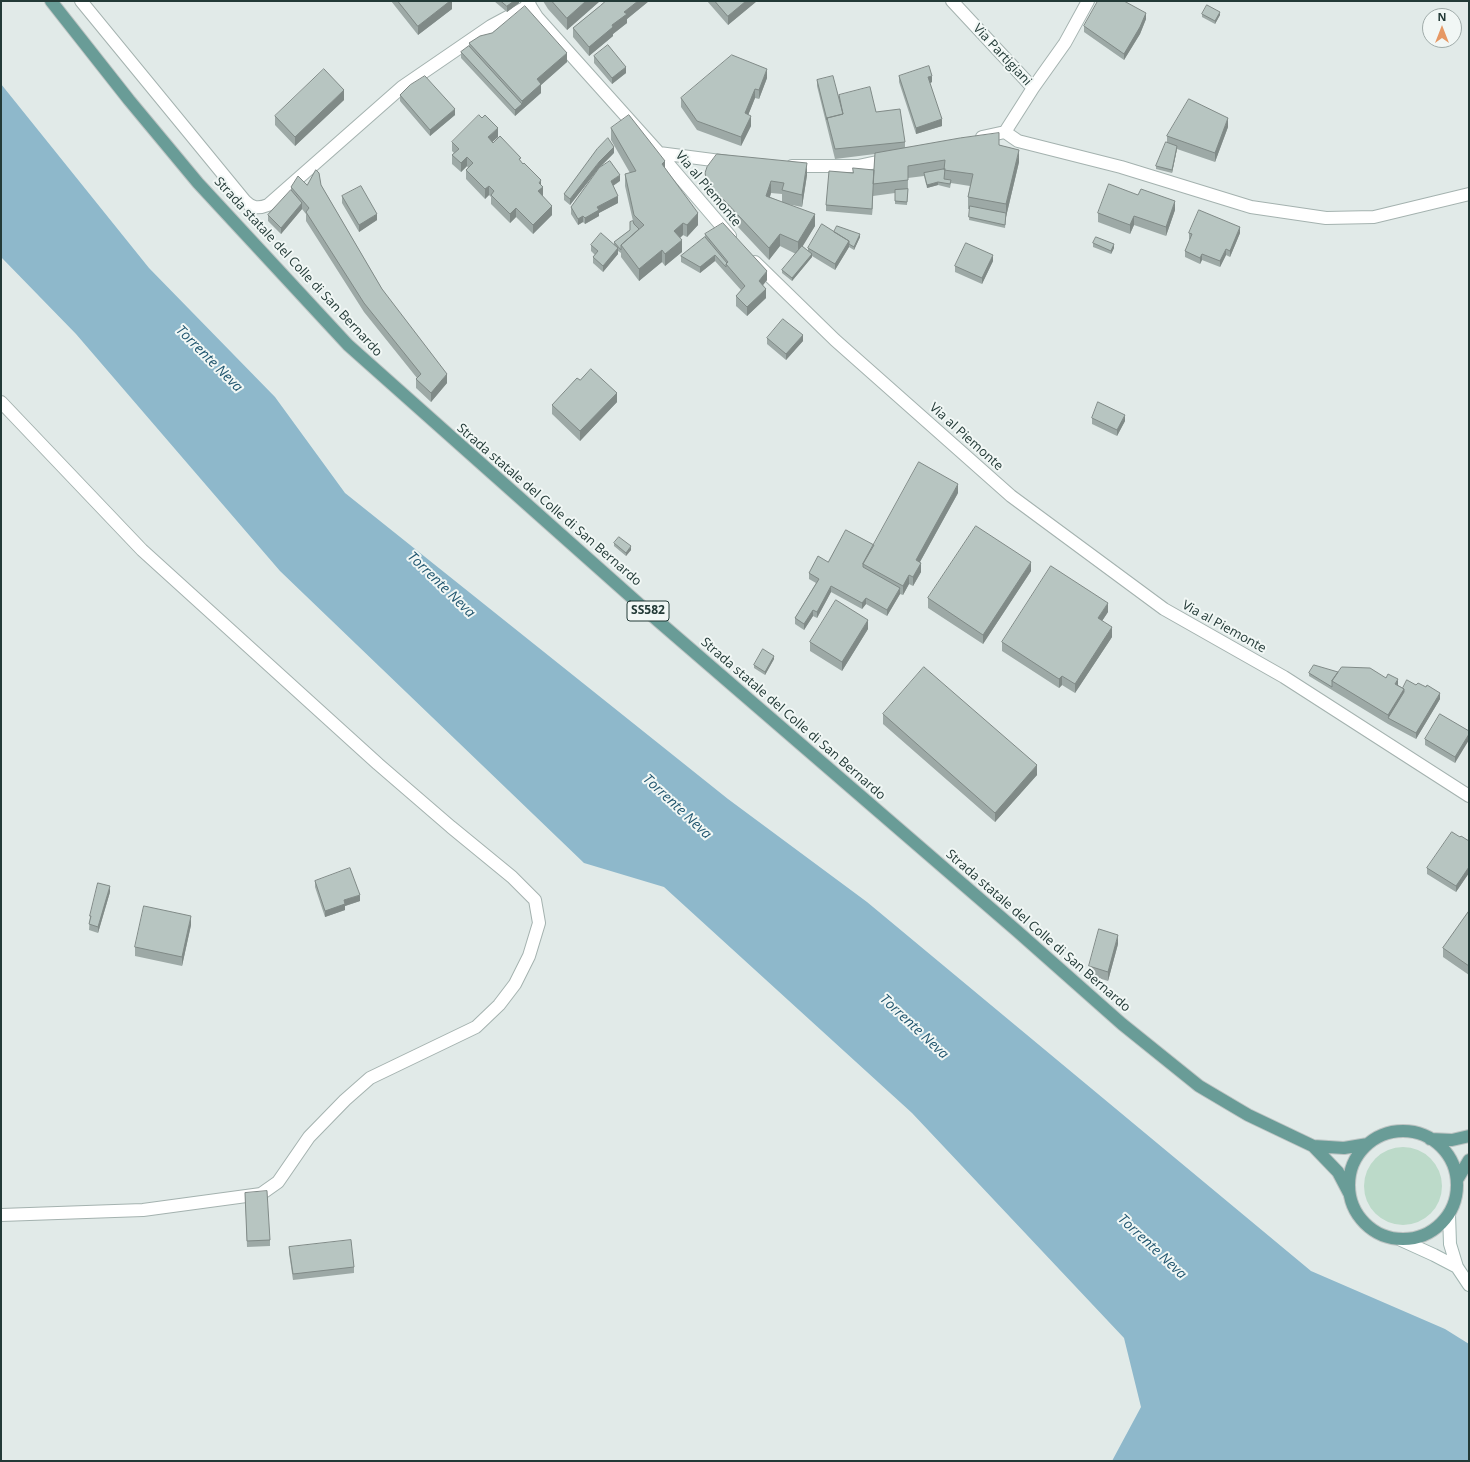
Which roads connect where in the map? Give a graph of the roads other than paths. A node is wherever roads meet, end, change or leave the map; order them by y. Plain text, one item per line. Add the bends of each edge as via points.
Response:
1 (51, 1) edge
2 (81, 1) edge
3 (952, 1) edge
4 (1088, 1) edge
5 (529, 3) edge
6 (1033, 88) junction
7 (1005, 132) junction
8 (967, 141) edge
9 (659, 153) junction
10 (901, 157) edge
11 (743, 164) edge
12 (781, 166) edge
13 (1469, 194) edge
14 (737, 244) edge
15 (748, 254) edge
16 (1, 402) edge
17 (1469, 796) edge
18 (1469, 1136) edge
19 (1430, 1139) junction
20 (1368, 1144) junction
21 (1313, 1146) junction
22 (1469, 1160) edge
23 (1457, 1180) junction
24 (1349, 1193) junction
25 (1449, 1214) junction
26 (1, 1215) edge
27 (1401, 1240) junction
28 (1457, 1267) junction
29 (1469, 1285) edge

1 - 21 main road, Strada statale del Colle di San Bernardo / SS582 via 198,183 348,345 657,620 1157,1053 1199,1086 1224,1101
2 - 5 street via 245,201 250,206 260,208 268,206 402,87
3 - 6 street, Via Partigiani
4 - 6 street via 1065,43
5 - 9 street, Via al Piemonte via 537,17
6 - 7 street, Via Partigiani
7 - 8 street
7 - 13 street via 1018,141 1120,167 1251,207 1326,218 1374,217
9 - 11 street
9 - 14 street, Via al Piemonte
10 - 12 street via 858,166
15 - 17 street, Via al Piemonte via 835,340 1011,496 1164,609 1284,677
16 - 26 street via 142,550 378,764 512,877 535,900 539,923 529,956 515,984 500,1005 476,1027 370,1078 309,1137 278,1182 261,1194 143,1210
18 - 19 main road via 1452,1140
19 - 20 main road via 1402,1131 1384,1134
19 - 23 main road via 1448,1155
20 - 21 main road, Strada statale del Colle di San Bernardo / SS582 via 1344,1148
20 - 24 main road via 1353,1163
21 - 24 main road, Strada statale del Colle di San Bernardo / SS582 via 1338,1172
22 - 23 main road
23 - 25 main road via 1455,1200
24 - 27 main road via 1354,1211 1366,1226 1382,1236
25 - 27 main road via 1431,1232
25 - 28 street via 1450,1244
27 - 28 street
28 - 29 street

